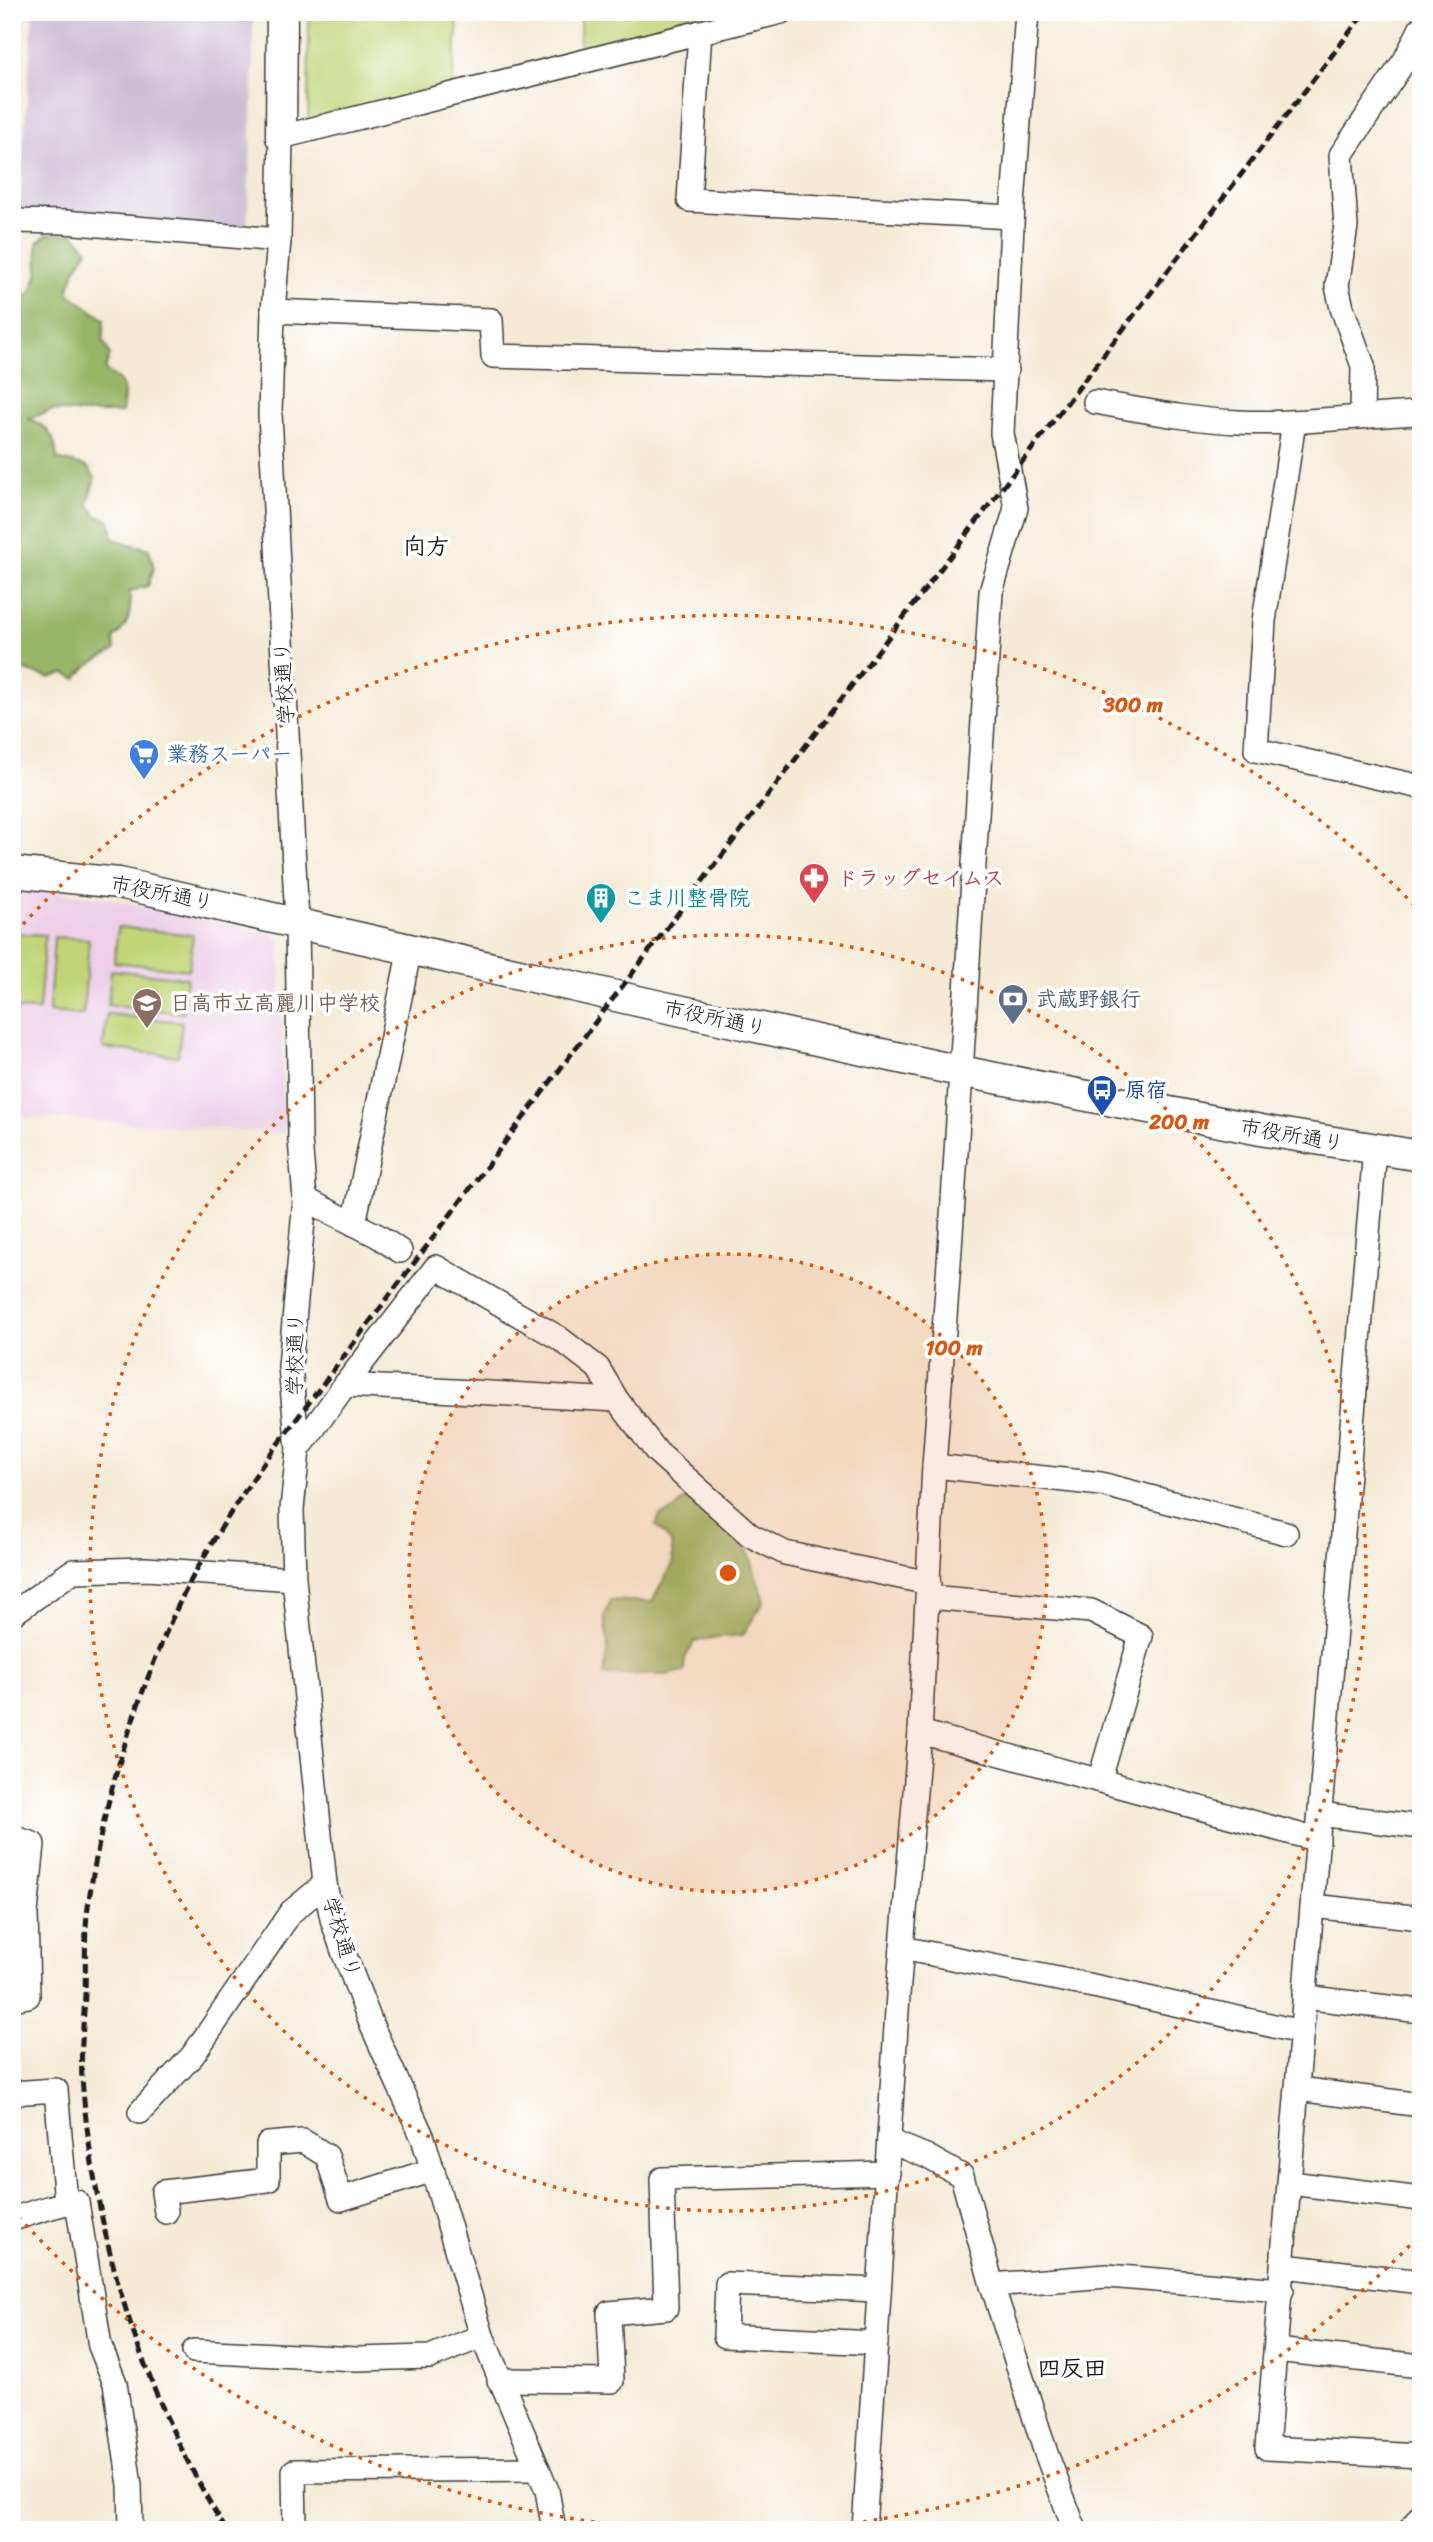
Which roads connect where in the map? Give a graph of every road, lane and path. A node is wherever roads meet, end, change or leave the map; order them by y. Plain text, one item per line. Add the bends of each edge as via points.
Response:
1 (282, 12) edge
2 (781, 12) edge
3 (1027, 12) edge
4 (1421, 28) edge
5 (700, 32) junction
6 (281, 136) junction
7 (1012, 217) junction
8 (12, 221) edge
9 (279, 240) junction
10 (273, 311) junction
11 (1006, 370) junction
12 (1095, 401) dead end
13 (1421, 413) edge
14 (1362, 415) junction
15 (1294, 422) junction
16 (1421, 787) edge
17 (12, 872) edge
18 (297, 922) junction
19 (410, 948) junction
20 (960, 1071) junction
21 (1375, 1149) junction
22 (1421, 1156) edge
23 (305, 1199) junction
24 (354, 1224) junction
25 (400, 1251) dead end
26 (345, 1385) junction
27 (617, 1401) junction
28 (298, 1450) junction
29 (934, 1466) junction
30 (1286, 1533) dead end
31 (294, 1579) junction
32 (928, 1590) junction
33 (12, 1614) edge
34 (920, 1732) junction
35 (1100, 1780) junction
36 (1320, 1814) junction
37 (1421, 1827) edge
38 (12, 1837) edge
39 (1318, 1840) junction
40 (325, 1884) junction
41 (1313, 1906) junction
42 (1421, 1919) edge
43 (902, 1948) junction
44 (1304, 1997) junction
45 (12, 1999) edge
46 (1421, 2011) edge
47 (1301, 2032) junction
48 (1298, 2089) junction
49 (12, 2093) edge
50 (1421, 2105) edge
51 (140, 2112) dead end
52 (889, 2141) junction
53 (433, 2170) junction
54 (888, 2173) junction
55 (1290, 2183) junction
56 (1421, 2199) edge
57 (66, 2202) junction
58 (166, 2212) dead end
59 (12, 2219) edge
60 (1284, 2266) junction
61 (1421, 2282) edge
62 (992, 2285) junction
63 (879, 2290) junction
64 (1282, 2290) junction
65 (482, 2336) junction
66 (876, 2343) junction
67 (1276, 2350) junction
68 (194, 2351) dead end
69 (1421, 2366) edge
70 (499, 2380) junction
71 (1421, 2456) edge
72 (538, 2469) junction
73 (1421, 2515) edge
74 (131, 2530) edge
75 (295, 2530) edge
76 (554, 2530) edge
77 (864, 2530) edge
78 (1076, 2530) edge
79 (1410, 2530) edge

1 - 6 street
2 - 5 street
3 - 7 street
4 - 14 street via 1341,156 1346,226 1337,286 1363,366
5 - 6 street
5 - 7 street via 689,200
6 - 9 street, 学校通り
7 - 11 street
8 - 9 street
9 - 10 street, 学校通り
10 - 11 street via 491,320 493,356
10 - 18 street, 学校通り via 270,414
11 - 20 street via 1002,433 1016,508 990,592
12 - 15 street via 1237,422
13 - 14 street
14 - 15 street
15 - 16 street via 1264,621 1256,750
17 - 18 street, 市役所通り via 119,883
18 - 19 street, 市役所通り
18 - 23 street, 学校通り
19 - 20 street, 市役所通り
19 - 24 street
20 - 21 street, 市役所通り
20 - 29 street
21 - 22 street, 市役所通り
21 - 36 street
23 - 24 street
23 - 28 street, 学校通り via 290,1366
24 - 25 street
26 - 27 street
26 - 27 street via 436,1268 559,1338 598,1368
26 - 28 street
27 - 32 street via 657,1452 751,1535 785,1553
28 - 31 street, 学校通り via 292,1509
29 - 30 street via 1101,1485
29 - 32 street
31 - 33 street via 146,1569 73,1571
31 - 40 street, 学校通り
32 - 34 street
32 - 35 street via 1091,1611 1141,1636
34 - 35 street
34 - 43 street
35 - 39 street
36 - 37 street
36 - 39 street
38 - 45 street via 33,1844 26,1912 28,1996
39 - 41 street
40 - 51 street via 291,1913 193,2055
40 - 53 street, 学校通り via 343,1951
41 - 42 street
41 - 44 street
43 - 47 street
43 - 52 street
44 - 46 street
44 - 47 street
47 - 48 street
48 - 50 street
48 - 55 street
49 - 57 street via 55,2090
52 - 54 street
52 - 62 street via 962,2176
53 - 58 street via 341,2199 327,2156 303,2141 268,2144 268,2180 163,2192
53 - 65 street, 学校通り
54 - 63 street
54 - 70 street via 662,2179 666,2308 609,2313 612,2381
55 - 56 street
55 - 60 street
57 - 59 street
57 - 74 street via 77,2202 100,2346 115,2383 130,2485
60 - 61 street
60 - 64 street
62 - 64 street via 1107,2276
62 - 78 street
63 - 66 street
63 - 66 street via 727,2284 725,2336
64 - 67 street
65 - 68 street via 430,2357 357,2359
65 - 70 street, 学校通り
66 - 77 street
67 - 69 street
67 - 71 street via 1267,2448
70 - 72 street, 学校通り
72 - 75 street via 294,2471
72 - 76 street, 学校通り
73 - 79 street

